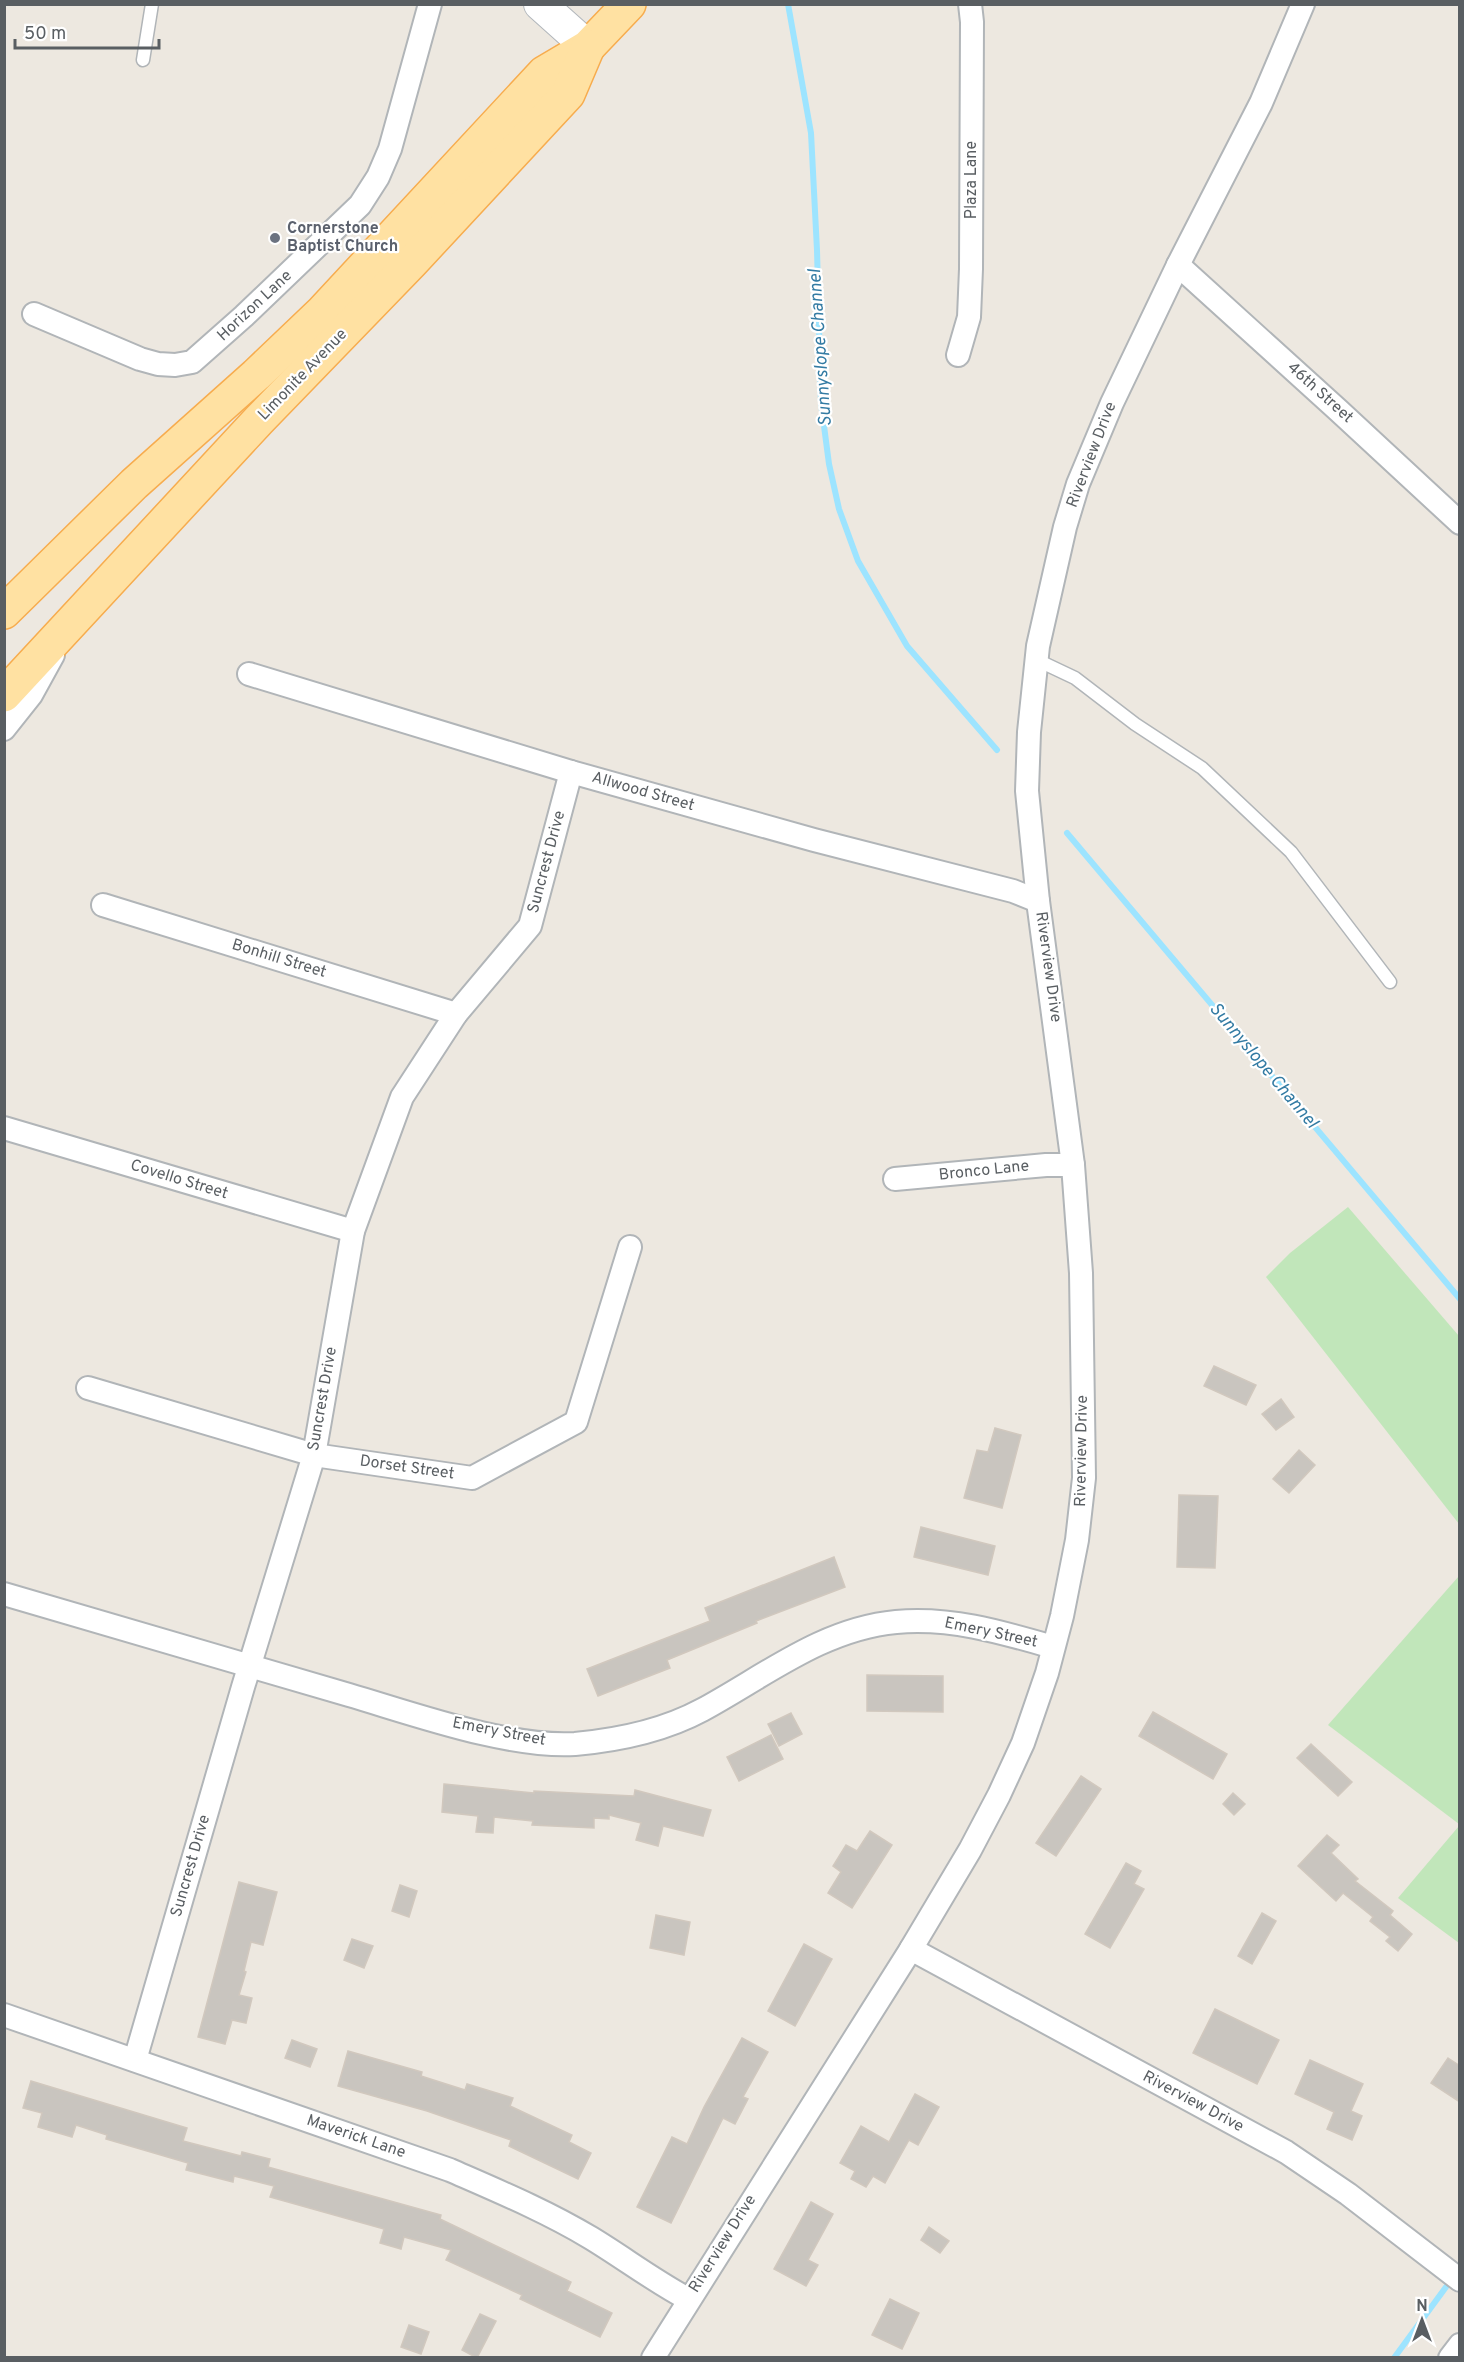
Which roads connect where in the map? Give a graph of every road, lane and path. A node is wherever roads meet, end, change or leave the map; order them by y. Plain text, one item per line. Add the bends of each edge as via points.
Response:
1 (152, 4) edge
2 (430, 4) edge
3 (540, 4) edge
4 (628, 4) edge
5 (970, 4) edge
6 (1303, 4) edge
7 (588, 47) junction
8 (143, 60) dead end
9 (1178, 265) junction
10 (34, 314) dead end
11 (958, 355) dead end
12 (1460, 524) edge
13 (4, 612) edge
14 (68, 627) junction
15 (1037, 660) junction
16 (249, 674) dead end
17 (4, 695) edge
18 (4, 729) edge
19 (571, 772) junction
20 (1038, 901) junction
21 (103, 905) dead end
22 (1390, 982) dead end
23 (456, 1014) junction
24 (4, 1128) edge
25 (1073, 1165) junction
26 (895, 1179) dead end
27 (352, 1232) junction
28 (630, 1247) dead end
29 (88, 1388) dead end
30 (314, 1455) junction
31 (4, 1593) edge
32 (1053, 1647) junction
33 (250, 1666) junction
34 (911, 1949) junction
35 (4, 2015) edge
36 (135, 2060) junction
37 (1460, 2280) edge
38 (688, 2299) junction
39 (1460, 2345) edge
40 (653, 2358) edge
41 (1450, 2358) edge

1 - 8 lane
2 - 10 street, Horizon Lane via 390,148 378,177 360,204 192,362 175,365 140,359
3 - 7 street
4 - 7 main road, Limonite Avenue
5 - 11 street, Plaza Lane via 971,269 969,317
6 - 9 street, Riverview Drive via 1261,103
7 - 13 main road, Limonite Avenue via 544,73 322,312 134,484
7 - 14 main road, Limonite Avenue via 568,94
9 - 12 street, 46th Street
9 - 15 street, Riverview Drive via 1078,484
14 - 17 main road, Limonite Avenue
14 - 18 street via 31,695
15 - 20 street, Riverview Drive via 1027,791
15 - 22 lane via 1075,678 1202,768 1291,852
16 - 19 street, Allwood Street
19 - 20 street, Allwood Street
19 - 23 street, Suncrest Drive via 530,926
20 - 25 street, Riverview Drive
21 - 23 street, Bonhill Street
23 - 27 street, Suncrest Drive via 402,1097
24 - 27 street, Covello Street
25 - 26 street, Bronco Lane
25 - 32 street, Riverview Drive via 1081,1273 1084,1478 1077,1540
27 - 30 street, Suncrest Drive
28 - 30 street, Dorset Street via 576,1422 472,1478
29 - 30 street, Dorset Street
30 - 33 street, Suncrest Drive
31 - 33 street, Emery Street
32 - 33 street, Emery Street via 971,1625 894,1622 830,1638 700,1711 662,1727 610,1741 570,1744 490,1734
32 - 34 street, Riverview Drive via 1023,1743 999,1796
33 - 36 street, Suncrest Drive
34 - 37 street, Riverview Drive via 1286,2152
34 - 38 street, Riverview Drive
35 - 36 street, Maverick Lane
36 - 38 street, Maverick Lane via 460,2174 591,2238
38 - 40 street, Riverview Drive
39 - 41 street

